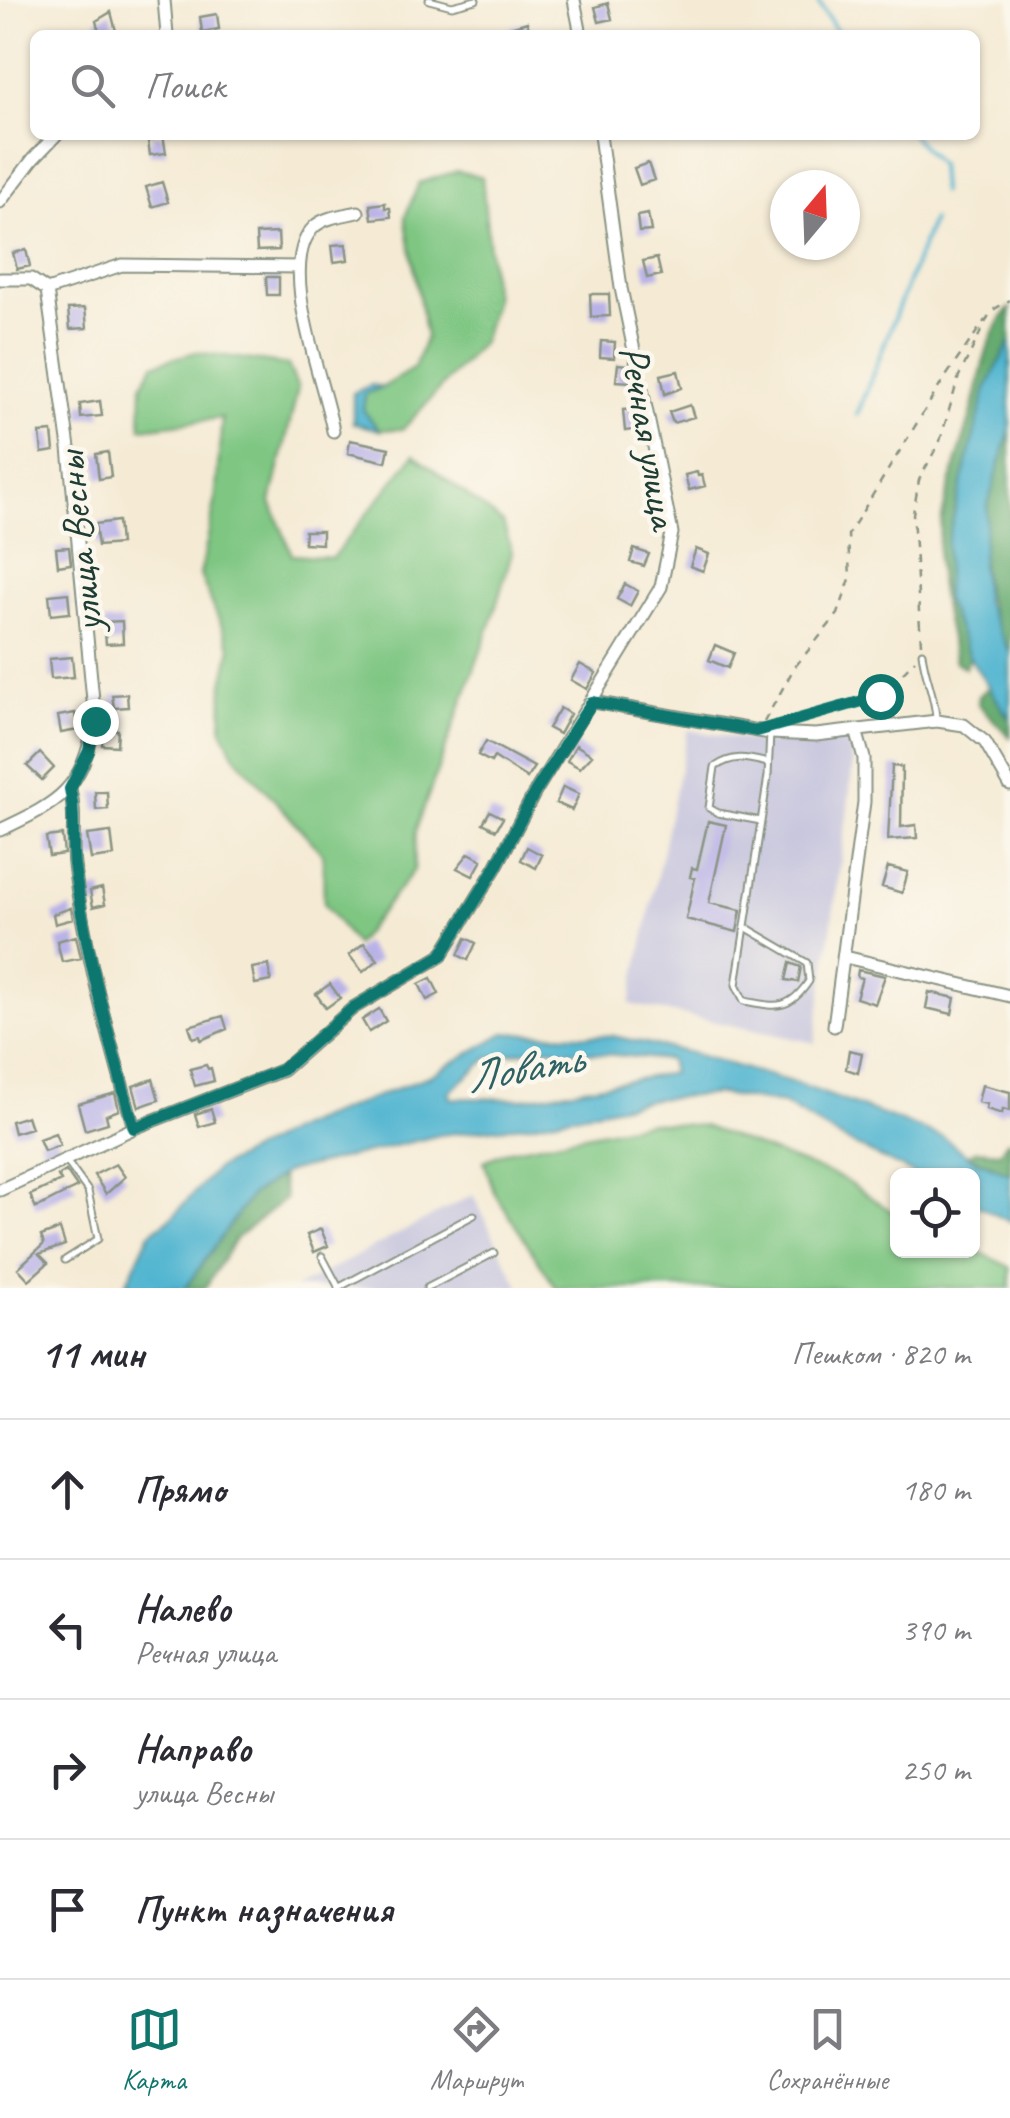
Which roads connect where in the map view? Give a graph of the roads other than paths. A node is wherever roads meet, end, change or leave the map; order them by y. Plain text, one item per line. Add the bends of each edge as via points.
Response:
1 (164, 0) edge
2 (430, 0) edge
3 (476, 0) edge
4 (574, 0) edge
5 (167, 30) edge
6 (580, 30) edge
7 (51, 140) edge
8 (601, 140) edge
9 (0, 202) edge
10 (358, 212) dead end
11 (299, 267) junction
12 (0, 279) edge
13 (47, 290) junction
14 (333, 431) dead end
15 (922, 653) road end
16 (592, 702) junction
17 (936, 721) junction
18 (856, 730) junction
19 (764, 732) junction
20 (768, 763) junction
21 (1010, 786) edge
22 (70, 789) junction
23 (762, 821) junction
24 (0, 830) edge
25 (747, 928) junction
26 (844, 957) junction
27 (1010, 996) edge
28 (834, 1026) dead end
29 (134, 1128) junction
30 (66, 1160) junction
31 (0, 1190) edge
32 (474, 1214) dead end
33 (494, 1253) dead end
34 (322, 1256) dead end
35 (65, 1260) dead end
36 (339, 1288) edge
37 (426, 1288) edge

1 - 5 street
2 - 3 lane via 452,6
4 - 6 street
7 - 9 street
8 - 16 street, Речная улица via 621,288 672,534 661,587
10 - 11 street via 317,223 301,243
11 - 13 street via 122,266
11 - 14 street via 309,345
12 - 13 street via 31,279
13 - 22 street, улица Весны via 95,721
15 - 17 lane
16 - 19 street
16 - 29 street, Речная улица via 441,956 353,1008 282,1070
17 - 18 street
17 - 21 street via 964,725 985,742
18 - 19 street
18 - 26 street via 864,802
19 - 20 lane
20 - 23 lane
20 - 23 lane via 728,758 715,766 711,784 709,808
22 - 24 street
22 - 29 street, улица Весны via 74,862 106,1028
23 - 25 lane
25 - 25 lane via 736,985 744,1001 780,1007 809,981 807,963
26 - 27 street
26 - 28 street
29 - 30 street, Речная улица
30 - 31 street, Речная улица
30 - 35 lane via 88,1191 98,1239
32 - 36 lane
33 - 37 lane
34 - 36 lane

